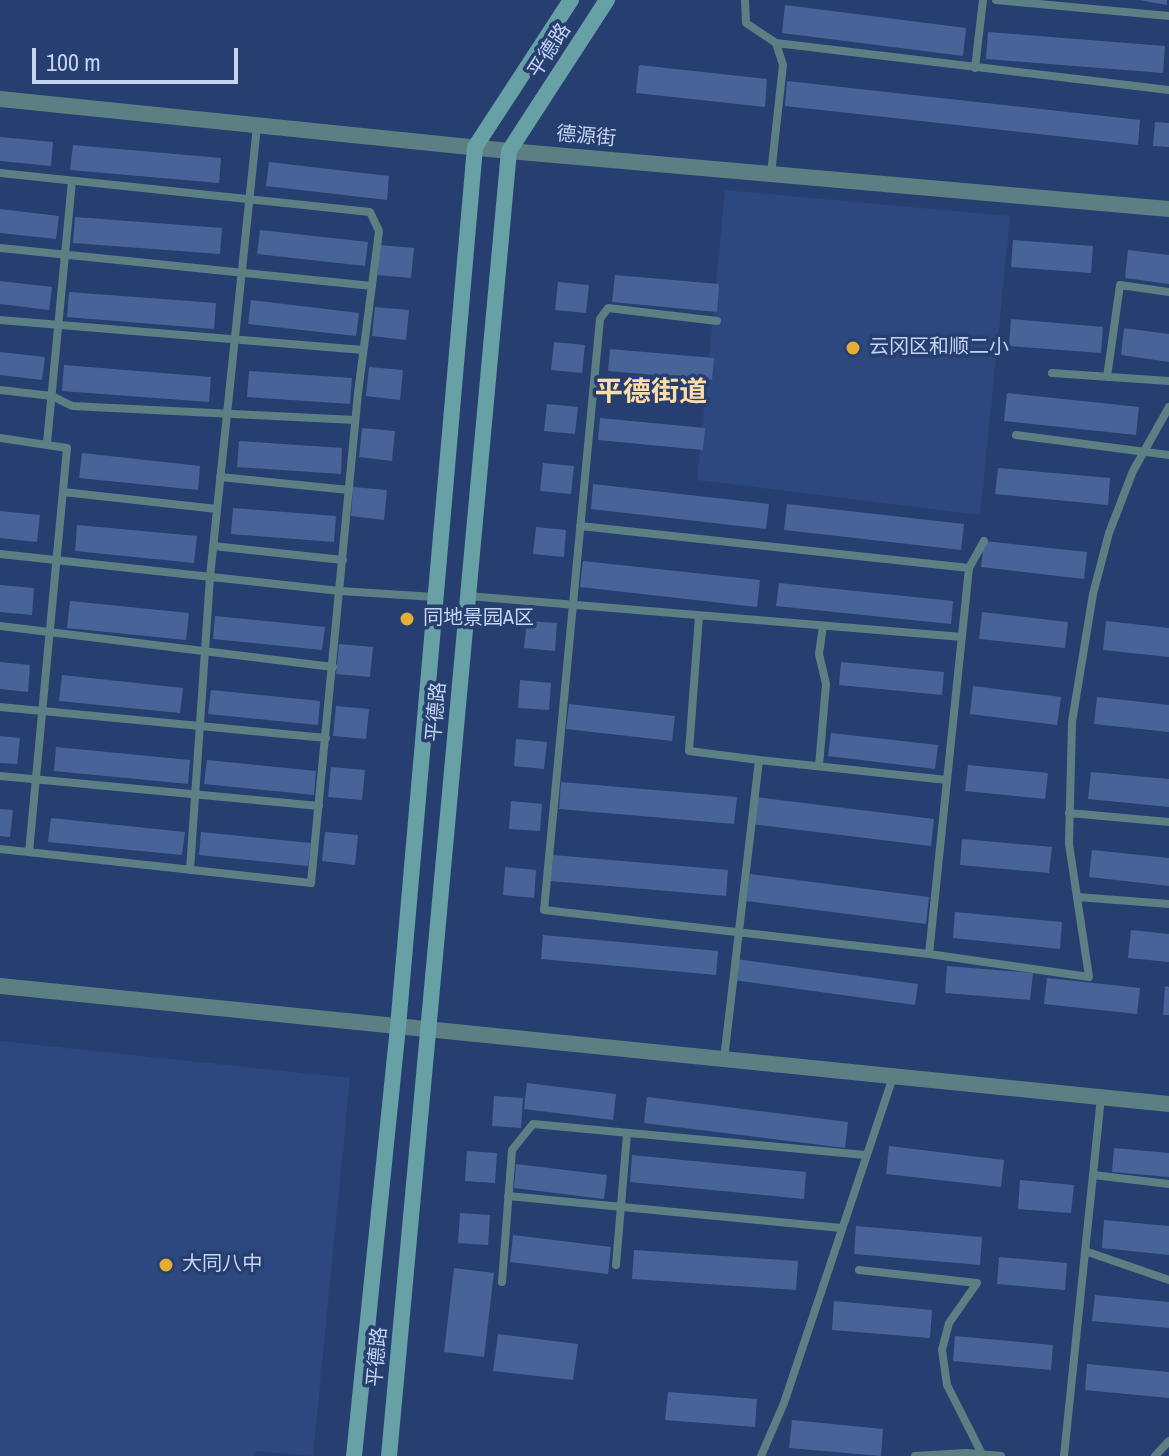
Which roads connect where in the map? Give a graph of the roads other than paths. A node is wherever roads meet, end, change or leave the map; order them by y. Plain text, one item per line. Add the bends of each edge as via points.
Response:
1 (571, 0) edge
2 (607, 0) edge
3 (745, 0) edge
4 (983, 0) edge
5 (996, 0) edge
6 (1169, 16) edge
7 (776, 43) junction
8 (975, 68) junction
9 (1169, 90) edge
10 (0, 99) edge
11 (257, 126) junction
12 (475, 147) junction
13 (509, 151) junction
14 (0, 173) edge
15 (771, 174) junction
16 (72, 181) junction
17 (247, 199) junction
18 (1169, 209) edge
19 (0, 248) edge
20 (67, 254) junction
21 (240, 271) junction
22 (372, 286) junction
23 (1169, 292) edge
24 (0, 320) edge
25 (717, 321) dead end
26 (59, 326) junction
27 (233, 342) junction
28 (363, 350) junction
29 (1052, 373) dead end
30 (1107, 377) junction
31 (1169, 381) edge
32 (0, 390) edge
33 (52, 396) junction
34 (1169, 407) edge
35 (226, 416) junction
36 (355, 420) junction
37 (1016, 435) dead end
38 (0, 438) edge
39 (47, 443) junction
40 (1144, 450) junction
41 (1169, 455) edge
42 (220, 477) junction
43 (349, 490) junction
44 (63, 492) junction
45 (217, 509) junction
46 (580, 526) junction
47 (984, 541) dead end
48 (213, 546) junction
49 (0, 554) edge
50 (57, 560) junction
51 (343, 560) junction
52 (969, 568) junction
53 (210, 577) junction
54 (340, 591) junction
55 (468, 596) junction
56 (435, 597) junction
57 (572, 607) junction
58 (699, 616) junction
59 (0, 626) edge
60 (823, 626) junction
61 (50, 631) junction
62 (962, 637) junction
63 (205, 652) junction
64 (333, 667) junction
65 (0, 707) edge
66 (42, 712) junction
67 (201, 726) junction
68 (326, 738) junction
69 (759, 760) junction
70 (819, 766) junction
71 (0, 776) edge
72 (36, 780) junction
73 (947, 780) junction
74 (197, 794) junction
75 (319, 806) junction
76 (1069, 813) junction
77 (1169, 822) edge
78 (0, 849) edge
79 (29, 852) junction
80 (190, 870) junction
81 (1077, 897) junction
82 (1169, 904) edge
83 (737, 931) junction
84 (929, 954) junction
85 (0, 986) edge
86 (398, 1027) junction
87 (428, 1031) junction
88 (724, 1060) junction
89 (893, 1077) junction
90 (1101, 1097) junction
91 (1169, 1104) edge
92 (627, 1134) junction
93 (865, 1155) junction
94 (1093, 1175) junction
95 (1169, 1184) edge
96 (508, 1196) junction
97 (623, 1208) junction
98 (841, 1228) junction
99 (1085, 1251) junction
100 (616, 1265) dead end
101 (859, 1270) dead end
102 (1169, 1280) edge
103 (502, 1282) dead end
104 (1169, 1441) edge
105 (983, 1455) edge
106 (354, 1456) edge
107 (389, 1456) edge
108 (761, 1456) edge
109 (915, 1456) edge
110 (1001, 1456) edge
111 (1064, 1456) edge
112 (1155, 1456) edge

1 - 12 main road, 平德路
2 - 13 main road, 平德路
3 - 7 lane via 746,23
4 - 8 lane
5 - 6 lane
7 - 8 lane
7 - 15 lane via 783,65
8 - 9 lane
10 - 11 street, 德源街
11 - 12 street, 德源街
11 - 17 lane
12 - 13 street, 德源街
12 - 56 main road, 平德路
13 - 15 street, 德源街
13 - 55 main road, 平德路
14 - 16 lane
15 - 18 street, 德源街
16 - 17 lane
16 - 20 lane
17 - 21 lane
17 - 22 lane via 370,212 379,231
19 - 20 lane
20 - 21 lane
20 - 26 lane
21 - 22 lane
21 - 27 lane
22 - 28 lane
23 - 30 lane via 1120,285
24 - 26 lane
25 - 46 lane via 608,308 600,319
26 - 27 lane
26 - 33 lane
27 - 28 lane
27 - 35 lane
28 - 36 lane
29 - 30 lane
30 - 31 lane
32 - 33 lane
33 - 35 lane via 72,406
33 - 39 lane
34 - 40 lane
35 - 36 lane via 244,412
35 - 42 lane
36 - 43 lane
37 - 40 lane
38 - 39 lane
39 - 44 lane via 67,448
40 - 41 lane
40 - 76 lane via 1109,533 1093,594 1072,722
42 - 43 lane
42 - 45 lane
43 - 51 lane
44 - 45 lane
44 - 50 lane
45 - 48 lane
46 - 52 lane
46 - 57 lane
47 - 52 lane
48 - 51 lane
48 - 53 lane
49 - 50 lane
50 - 53 lane
50 - 61 lane
51 - 54 lane
52 - 62 lane
53 - 54 lane
53 - 63 lane
54 - 56 lane
54 - 64 lane
55 - 57 lane
55 - 87 main road, 平德路
56 - 86 main road, 平德路
57 - 58 lane
57 - 83 lane via 544,910
58 - 60 lane
58 - 69 lane via 689,751
59 - 61 lane
60 - 62 lane
60 - 70 lane via 819,654 826,684
61 - 63 lane
61 - 66 lane
62 - 73 lane
63 - 64 lane
63 - 67 lane
64 - 68 lane
65 - 66 lane
66 - 67 lane
66 - 72 lane
67 - 68 lane
67 - 74 lane
68 - 75 lane
69 - 70 lane
69 - 83 lane
70 - 73 lane
71 - 72 lane
72 - 74 lane
72 - 79 lane
73 - 84 lane
74 - 75 lane
74 - 80 lane
75 - 80 lane via 311,883
76 - 77 lane
76 - 81 lane
78 - 79 lane
79 - 80 lane
81 - 82 lane
81 - 84 lane via 1089,977
83 - 84 lane
83 - 88 lane
85 - 86 street
86 - 87 street
86 - 106 main road, 平德路
87 - 88 street
87 - 107 main road, 平德路
88 - 89 street
89 - 90 street
89 - 93 lane
90 - 91 street
90 - 94 lane
92 - 93 lane
92 - 96 lane via 533,1124 512,1150
92 - 97 lane
93 - 98 lane
94 - 95 lane
94 - 99 lane
96 - 97 lane
96 - 103 lane
97 - 98 lane
97 - 100 lane
98 - 108 lane via 784,1403
99 - 102 lane
99 - 111 lane
101 - 105 lane via 977,1283 949,1323 942,1350 947,1385
104 - 112 lane
105 - 109 lane
105 - 110 lane

